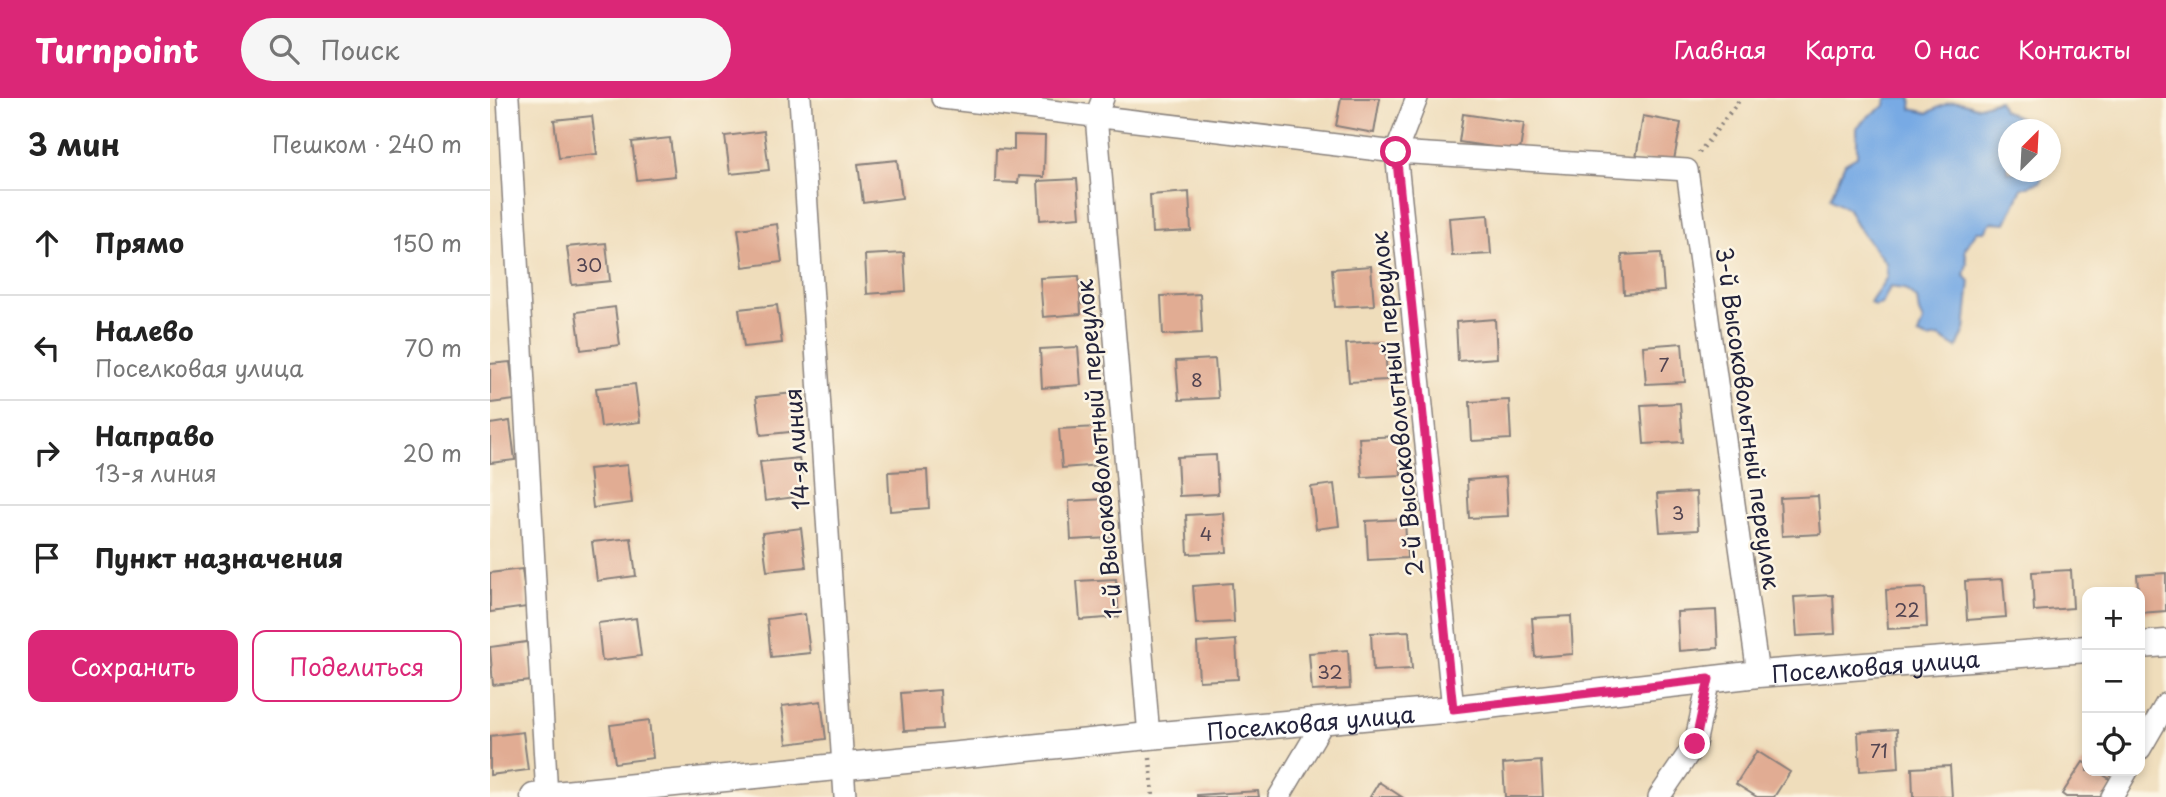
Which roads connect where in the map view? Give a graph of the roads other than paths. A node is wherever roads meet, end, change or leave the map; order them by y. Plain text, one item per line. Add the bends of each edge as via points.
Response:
1 (508, 98) edge
2 (800, 98) edge
3 (942, 98) edge
4 (1417, 98) edge
5 (1100, 107) edge
6 (1396, 152) junction
7 (2166, 643) edge
8 (2145, 645) edge
9 (2082, 649) edge
10 (1758, 674) junction
11 (1709, 679) junction
12 (2166, 704) edge
13 (1453, 709) junction
14 (1324, 721) junction
15 (1149, 736) junction
16 (2145, 740) edge
17 (842, 766) junction
18 (2124, 776) edge
19 (543, 796) edge
20 (845, 797) edge
21 (1279, 797) edge
22 (1659, 797) edge
23 (2112, 797) edge

1 - 19 street
2 - 17 street, 14-я линия
3 - 5 street
4 - 6 street, 2-й Высоковольтный переулок
5 - 6 street
5 - 15 street, 1-й Высоковольтный переулок
6 - 10 street, 3-й Высоковольтный переулок via 1687,170
6 - 13 street, 2-й Высоковольтный переулок
7 - 8 street
9 - 10 street, Поселковая улица
10 - 11 street, Поселковая улица
11 - 13 street, Поселковая улица
11 - 22 street via 1695,744
12 - 16 street
13 - 14 street, Поселковая улица
14 - 15 street, Поселковая улица
14 - 21 street
15 - 17 street, Поселковая улица
17 - 19 street, Поселковая улица
17 - 20 street, 14-я линия
18 - 23 street

